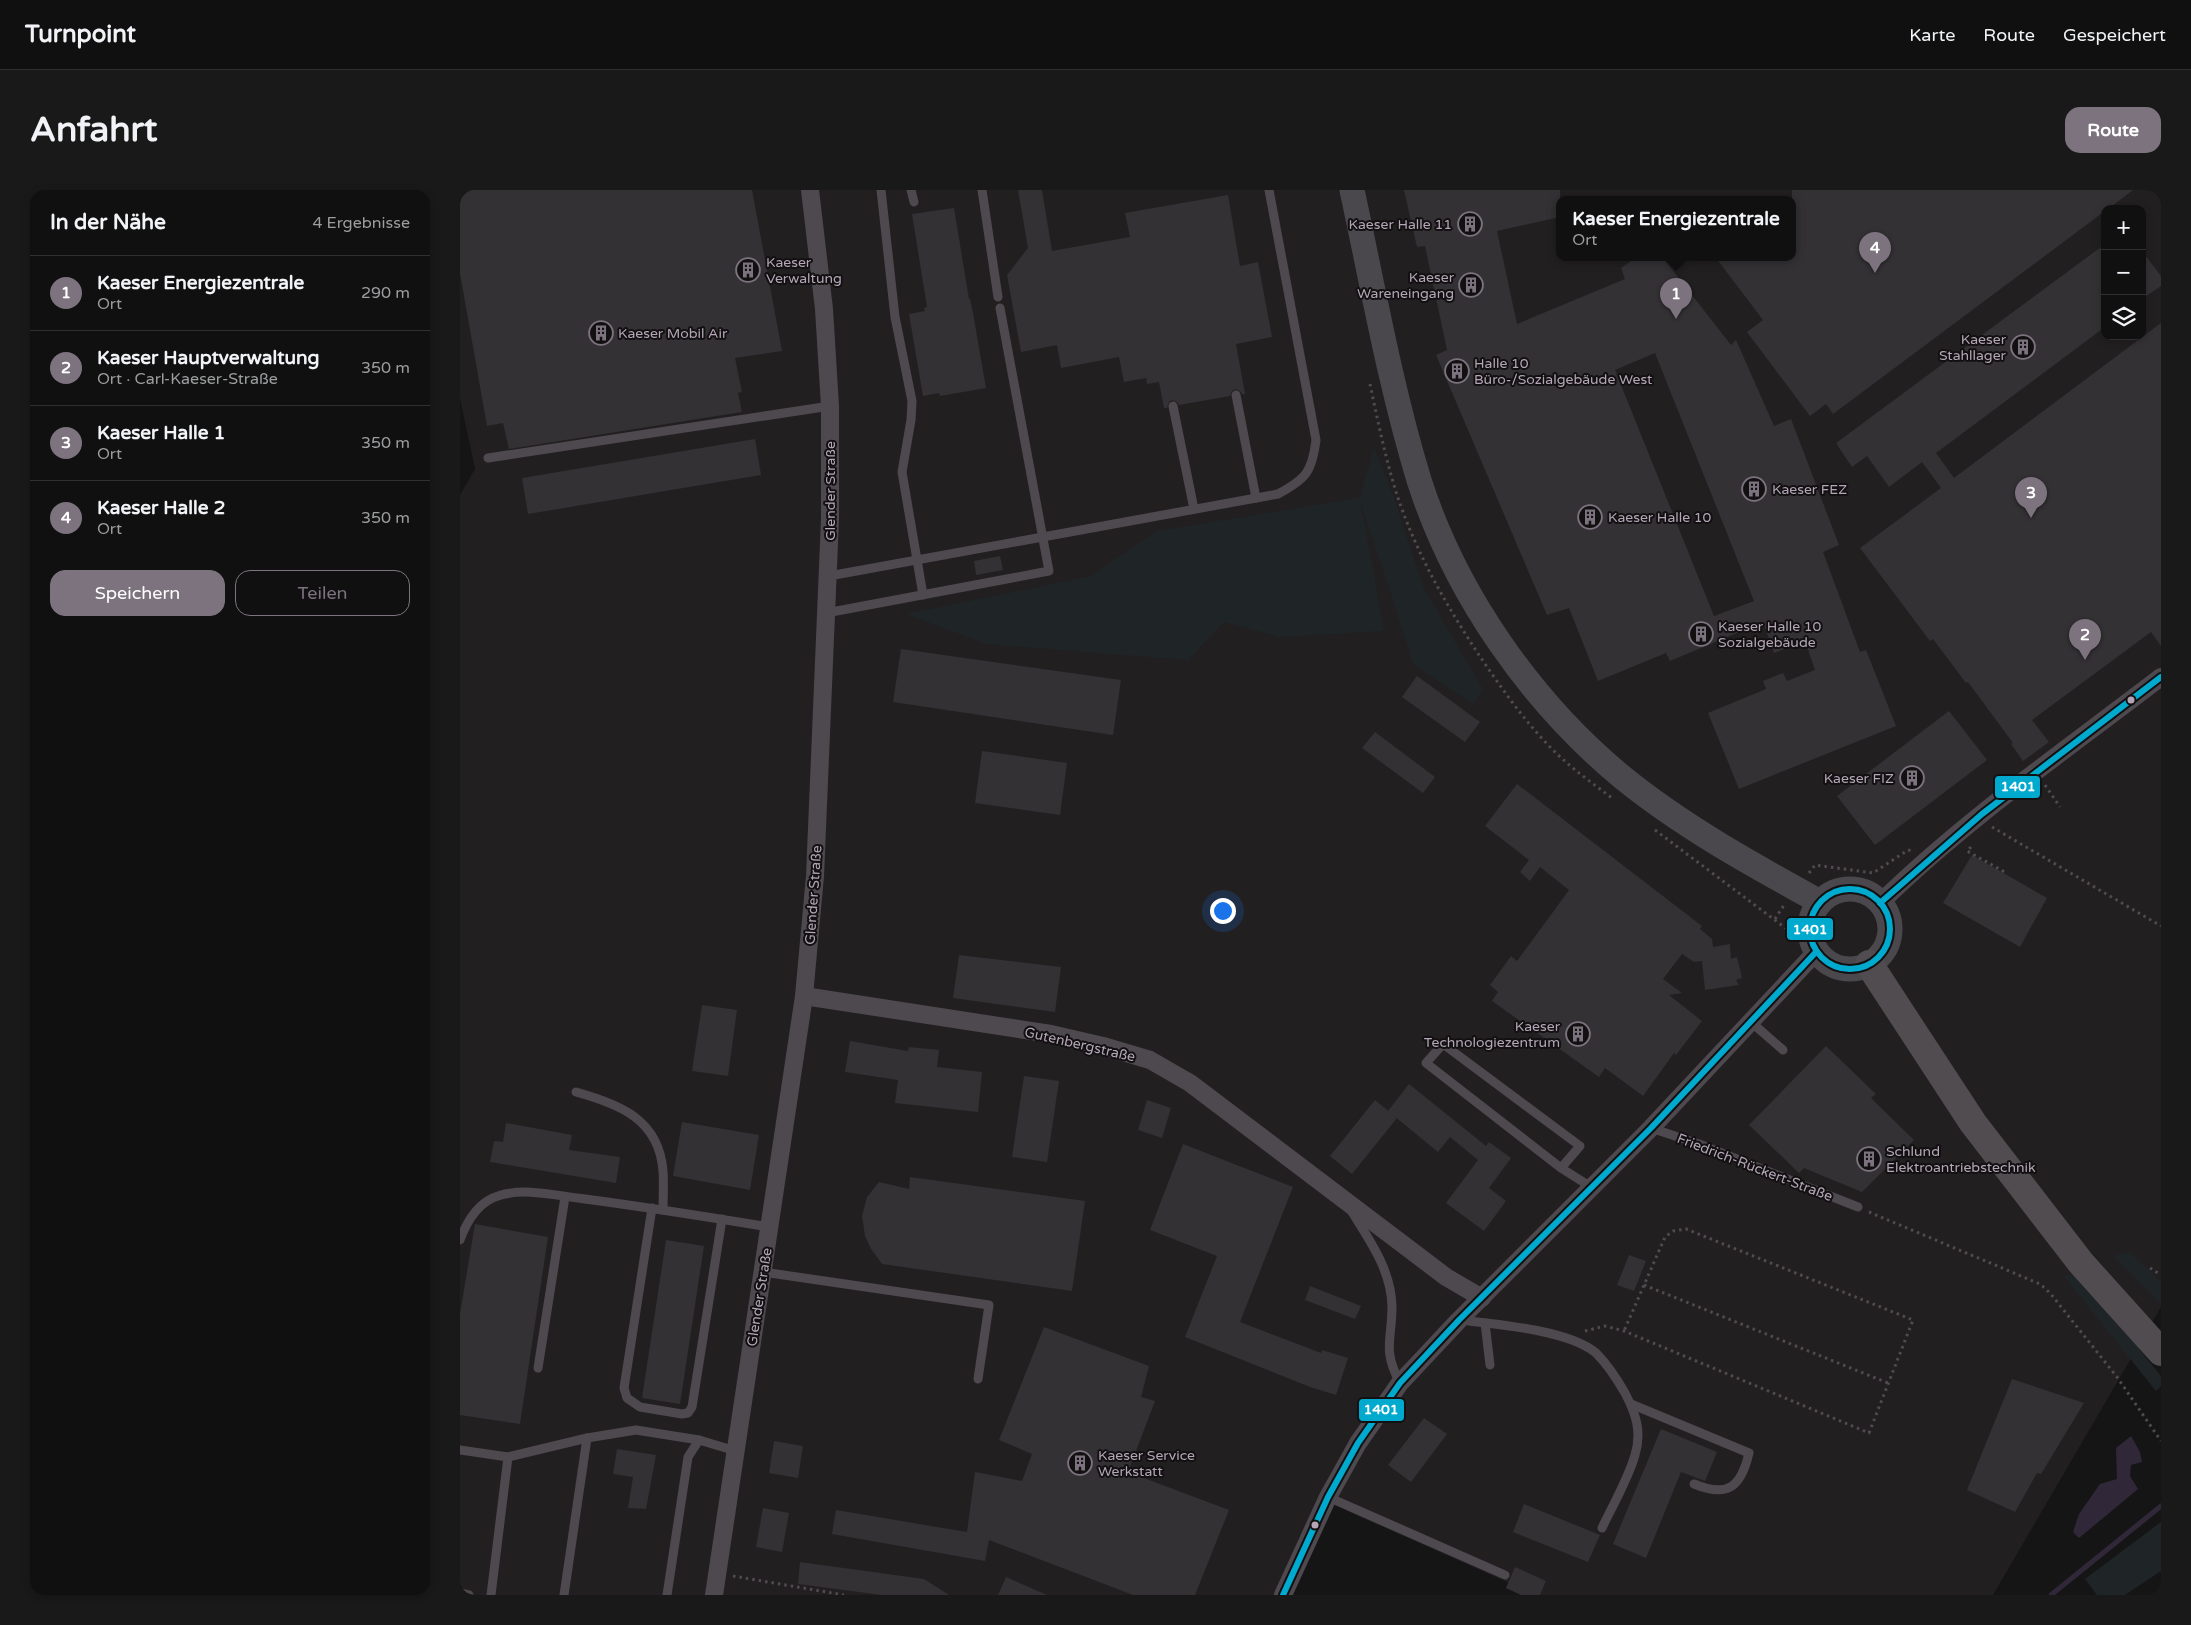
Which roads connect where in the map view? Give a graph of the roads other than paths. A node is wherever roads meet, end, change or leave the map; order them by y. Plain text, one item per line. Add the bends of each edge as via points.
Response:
1 (810, 190) edge
2 (881, 190) edge
3 (911, 190) edge
4 (982, 190) edge
5 (1269, 190) edge
6 (1352, 190) edge
7 (914, 202) dead end
8 (998, 298) dead end
9 (1000, 308) dead end
10 (1236, 395) dead end
11 (830, 406) junction
12 (1173, 406) dead end
13 (488, 458) dead end
14 (1256, 498) junction
15 (1194, 510) junction
16 (1044, 536) junction
17 (918, 560) junction
18 (829, 576) junction
19 (924, 595) junction
20 (826, 613) junction
21 (2161, 677) edge
22 (1820, 902) junction
23 (1880, 903) junction
24 (1816, 952) junction
25 (1869, 964) junction
26 (804, 996) junction
27 (1751, 1022) junction
28 (1783, 1050) dead end
29 (576, 1092) dead end
30 (1651, 1128) junction
31 (1561, 1168) junction
32 (1591, 1187) junction
33 (565, 1197) junction
34 (1344, 1199) junction
35 (1858, 1207) road end
36 (652, 1208) junction
37 (663, 1210) junction
38 (722, 1219) junction
39 (770, 1227) junction
40 (460, 1240) edge
41 (763, 1272) junction
42 (1482, 1298) junction
43 (1460, 1320) junction
44 (1485, 1323) junction
45 (2161, 1352) edge
46 (1490, 1365) dead end
47 (538, 1368) dead end
48 (978, 1379) dead end
49 (1400, 1384) junction
50 (1631, 1404) junction
51 (587, 1438) junction
52 (699, 1440) junction
53 (460, 1450) edge
54 (736, 1451) junction
55 (508, 1457) junction
56 (1694, 1484) dead end
57 (1328, 1497) junction
58 (1602, 1528) dead end
59 (1505, 1575) dead end
60 (460, 1593) edge
61 (1288, 1594) edge
62 (469, 1595) edge
63 (491, 1595) edge
64 (564, 1595) edge
65 (667, 1595) edge
66 (714, 1595) edge

1 - 11 street, Glender Straße via 824,309
2 - 17 lane via 895,317 912,401 902,472
3 - 7 lane
4 - 8 lane
5 - 14 lane via 1316,440 1313,463 1299,482 1278,494
6 - 22 main road via 1402,419 1420,481 1431,513 1480,613 1550,708 1623,778 1691,827
9 - 16 lane
10 - 14 lane
11 - 13 lane
11 - 18 street, Glender Straße
12 - 15 lane
14 - 15 lane
15 - 16 lane
16 - 17 lane
16 - 19 lane via 1049,571
17 - 18 lane
17 - 19 lane
18 - 20 street, Glender Straße
19 - 20 lane
20 - 26 street, Glender Straße via 815,876
21 - 23 street via 2040,779 1928,858
22 - 23 main road via 1828,895 1850,889 1870,894
22 - 24 main road via 1810,922 1811,941
23 - 25 main road via 1888,918 1890,934 1884,951
24 - 25 main road via 1824,960 1843,969
24 - 27 street
25 - 45 highway via 1973,1123 2081,1263
26 - 34 street, Gutenbergstraße via 1051,1034 1150,1060 1190,1083
26 - 39 street, Glender Straße
27 - 28 lane
27 - 30 street
29 - 37 lane via 612,1102 646,1126 656,1141 663,1169
30 - 32 street
30 - 35 lane, Friedrich-Rückert-Straße via 1700,1144
31 - 31 lane via 1580,1146 1443,1044 1426,1064
31 - 32 lane
32 - 42 street
33 - 36 lane
33 - 40 lane via 522,1192 498,1196 481,1203
33 - 47 lane
34 - 42 street, Gutenbergstraße via 1446,1277
34 - 49 lane, Gutenbergstraße via 1385,1270 1392,1305 1388,1350
36 - 37 lane
36 - 38 lane via 624,1388 627,1398 640,1407 682,1414 688,1413 692,1407
37 - 38 lane
38 - 39 lane
39 - 41 street, Glender Straße
41 - 48 lane via 989,1305
41 - 54 street, Glender Straße
42 - 43 street
43 - 44 lane
43 - 49 street
44 - 46 lane
44 - 50 lane via 1563,1336 1595,1352 1613,1372
49 - 57 street via 1358,1442
50 - 56 lane via 1749,1453 1744,1472 1732,1486 1718,1491
50 - 58 lane via 1638,1421 1635,1455
51 - 52 lane via 636,1430
51 - 55 lane
51 - 64 lane
52 - 54 lane
52 - 65 lane via 688,1457
53 - 55 lane
54 - 66 street, Glender Straße
55 - 63 lane
57 - 59 lane
57 - 61 street
60 - 62 lane

